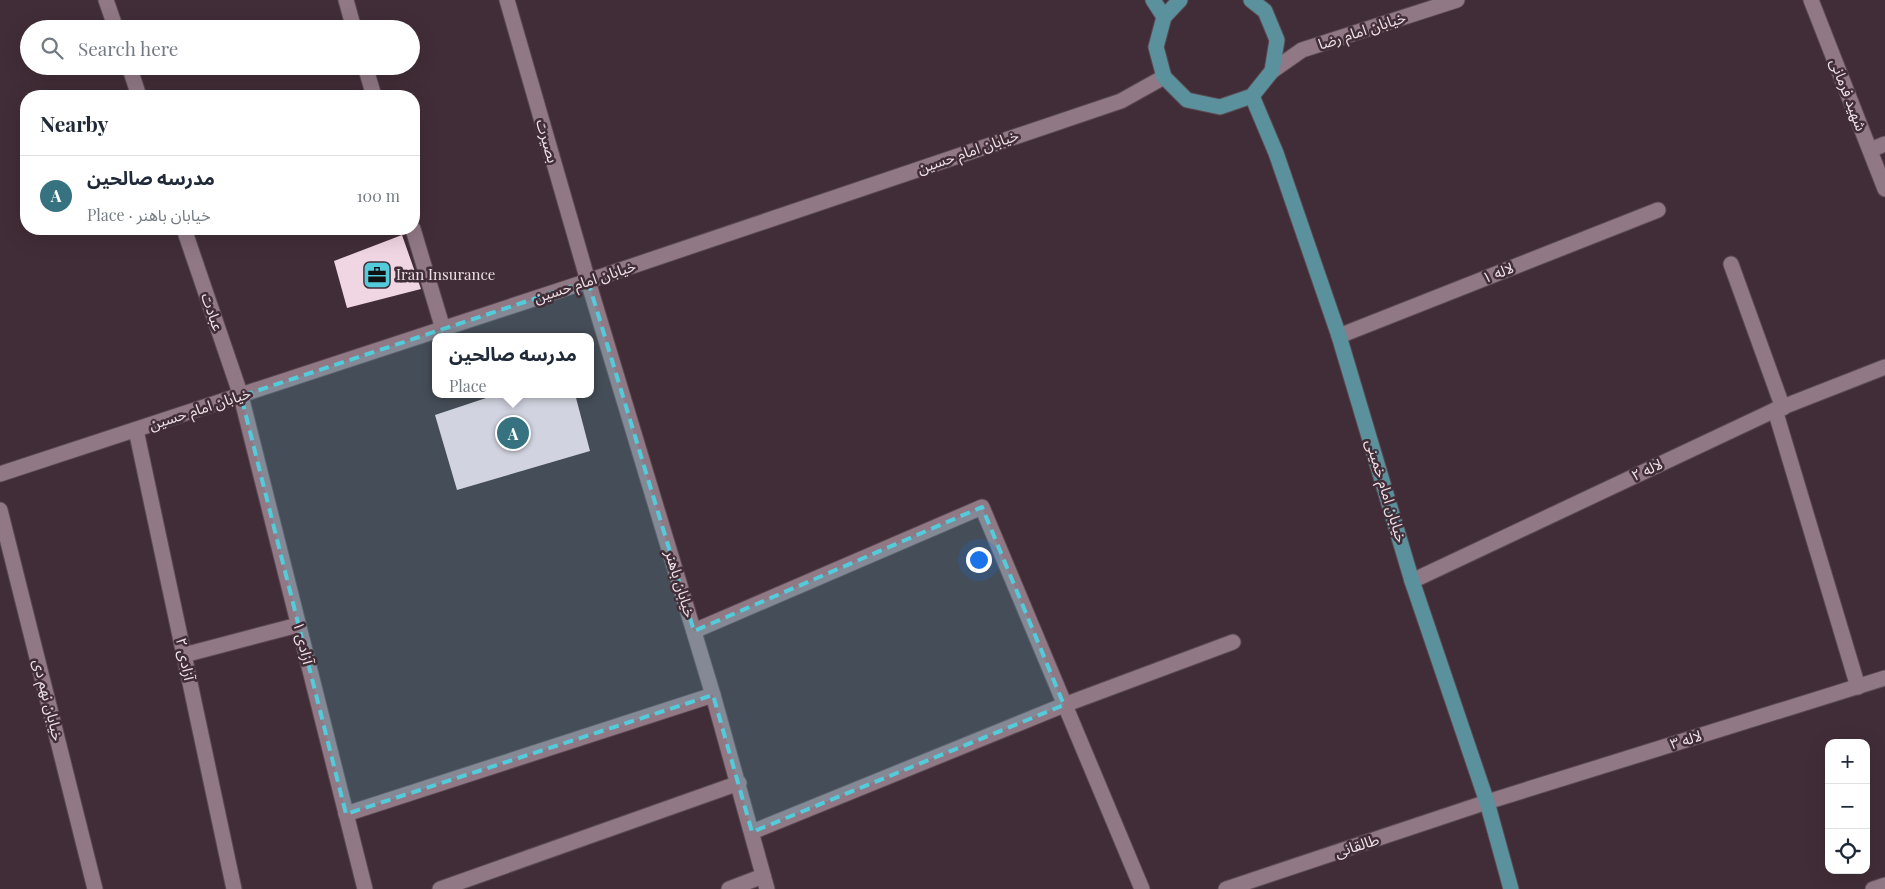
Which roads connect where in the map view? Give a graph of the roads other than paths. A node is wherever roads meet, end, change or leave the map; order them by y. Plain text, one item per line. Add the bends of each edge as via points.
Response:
1 (106, 0) edge
2 (346, 0) edge
3 (507, 0) edge
4 (1153, 0) edge
5 (1180, 0) edge
6 (1251, 0) edge
7 (1457, 0) edge
8 (1811, 0) edge
9 (1164, 17) junction
10 (113, 20) edge
11 (352, 20) edge
12 (1272, 71) junction
13 (132, 75) edge
14 (368, 75) edge
15 (1164, 77) junction
16 (137, 90) edge
17 (372, 90) edge
18 (1252, 96) junction
19 (1885, 144) edge
20 (1870, 150) junction
21 (1885, 189) edge
22 (1658, 210) dead end
23 (186, 235) edge
24 (415, 235) edge
25 (1731, 264) dead end
26 (588, 281) junction
27 (443, 329) junction
28 (1339, 336) junction
29 (1885, 366) edge
30 (241, 396) junction
31 (1779, 409) junction
32 (136, 430) junction
33 (0, 474) edge
34 (0, 510) edge
35 (1412, 581) junction
36 (298, 625) junction
37 (694, 631) junction
38 (1233, 642) dead end
39 (184, 655) junction
40 (1885, 678) edge
41 (1858, 687) junction
42 (714, 696) junction
43 (1064, 705) junction
44 (739, 783) junction
45 (1487, 802) junction
46 (346, 814) junction
47 (752, 832) junction
48 (765, 882) edge
49 (1885, 885) edge
50 (95, 889) edge
51 (234, 889) edge
52 (365, 889) edge
53 (440, 889) edge
54 (729, 889) edge
55 (1142, 889) edge
56 (1226, 889) edge
57 (1511, 889) edge
58 (1873, 889) edge

1 - 10 street
2 - 11 street
3 - 26 street, بصیرت
4 - 9 main road
5 - 9 main road
6 - 12 main road via 1265,11 1276,40
7 - 12 street, خیابان امام رضا via 1302,50
8 - 20 street, شهید فرمانی
9 - 15 main road via 1156,47
12 - 18 main road
13 - 16 street
14 - 17 street
15 - 18 main road via 1187,100 1220,107
15 - 26 street, خیابان امام حسین via 1121,101
18 - 28 main road, خیابان امام خمینی via 1276,153
19 - 20 street
20 - 21 street, شهید فرمانی
22 - 28 street, لاله ۱
23 - 30 street, عبادت
24 - 27 street
25 - 31 street
26 - 27 street, خیابان امام حسین
26 - 37 street, خیابان باهنر
27 - 30 street, خیابان امام حسین
28 - 35 main road, خیابان امام خمینی
29 - 31 street, لاله ۲
30 - 32 street, خیابان امام حسین
30 - 36 street, آزادی ۱
31 - 35 street, لاله ۲
31 - 41 street
32 - 33 street, خیابان امام حسین
32 - 39 street, آزادی ۲
34 - 50 street, خیابان نهم دی
35 - 45 main road, خیابان امام خمینی
36 - 39 street
36 - 46 street, آزادی ۱
37 - 42 street, خیابان باهنر
37 - 43 street via 982,507
38 - 43 street
39 - 51 street, آزادی ۲
40 - 41 street, لاله ۳
41 - 45 street, لاله ۳
42 - 44 street, خیابان باهنر
42 - 46 street
43 - 47 street
43 - 55 street
44 - 47 street, خیابان باهنر
44 - 53 street
45 - 56 street, طالقانی
45 - 57 main road, خیابان امام خمینی
46 - 52 street, آزادی ۱
47 - 48 street, خیابان باهنر
48 - 54 street
49 - 58 street

